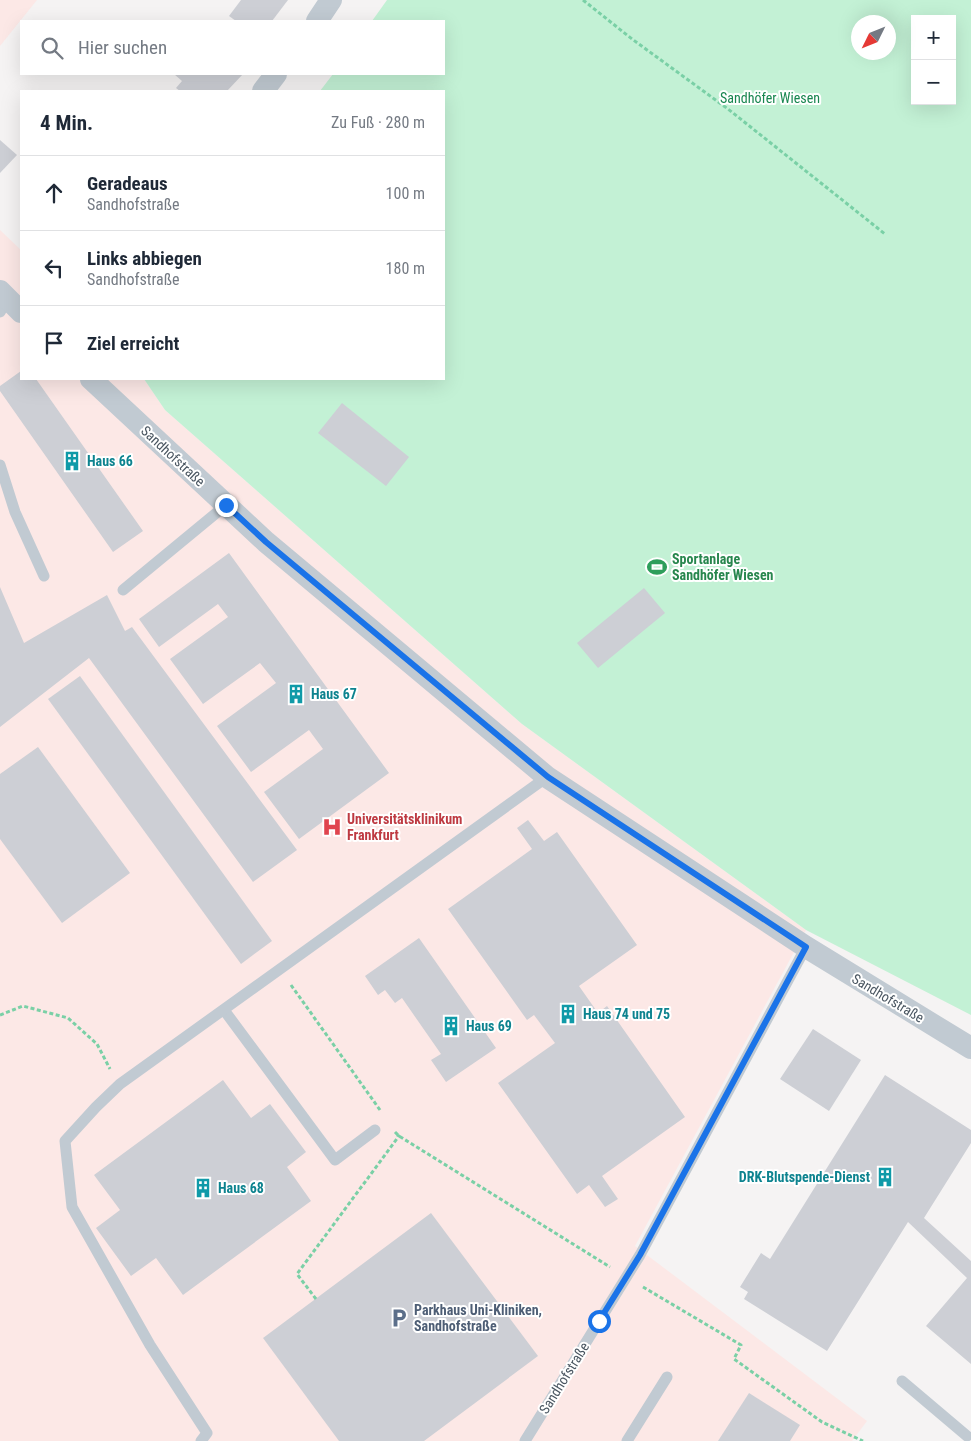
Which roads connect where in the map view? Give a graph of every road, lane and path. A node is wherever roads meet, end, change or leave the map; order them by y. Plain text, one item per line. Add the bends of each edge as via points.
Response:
1 (331, 0) edge
2 (583, 0) edge
3 (317, 20) edge
4 (275, 75) edge
5 (264, 90) edge
6 (885, 234) dead end
7 (91, 380) edge
8 (0, 464) edge
9 (226, 505) junction
10 (44, 576) dead end
11 (122, 590) dead end
12 (548, 777) junction
13 (806, 947) junction
14 (280, 970) junction
15 (224, 1010) junction
16 (0, 1015) edge
17 (971, 1048) edge
18 (120, 1084) junction
19 (382, 1112) dead end
20 (393, 1128) dead end
21 (375, 1130) dead end
22 (398, 1136) junction
23 (626, 1277) junction
24 (316, 1298) dead end
25 (667, 1377) dead end
26 (902, 1381) dead end
27 (967, 1436) edge
28 (201, 1441) edge
29 (526, 1441) edge
30 (627, 1441) edge
31 (863, 1441) edge

1 - 3 street
2 - 6 path via 728,109
4 - 5 street
7 - 9 street, Sandhofstraße
8 - 10 lane via 15,512
9 - 11 lane
9 - 12 street, Sandhofstraße
12 - 13 street, Sandhofstraße
12 - 14 lane
13 - 17 street, Sandhofstraße
13 - 23 lane, Sandhofstraße
14 - 15 lane
14 - 19 path
15 - 18 lane
15 - 21 lane via 335,1160
16 - 18 path via 23,1006 68,1018 97,1044
18 - 28 lane via 65,1141 72,1207 150,1345 208,1433
20 - 22 path
22 - 23 path
22 - 24 path via 297,1274
23 - 29 lane, Sandhofstraße
23 - 31 path via 741,1344 734,1359 822,1422
25 - 30 lane
26 - 27 lane

